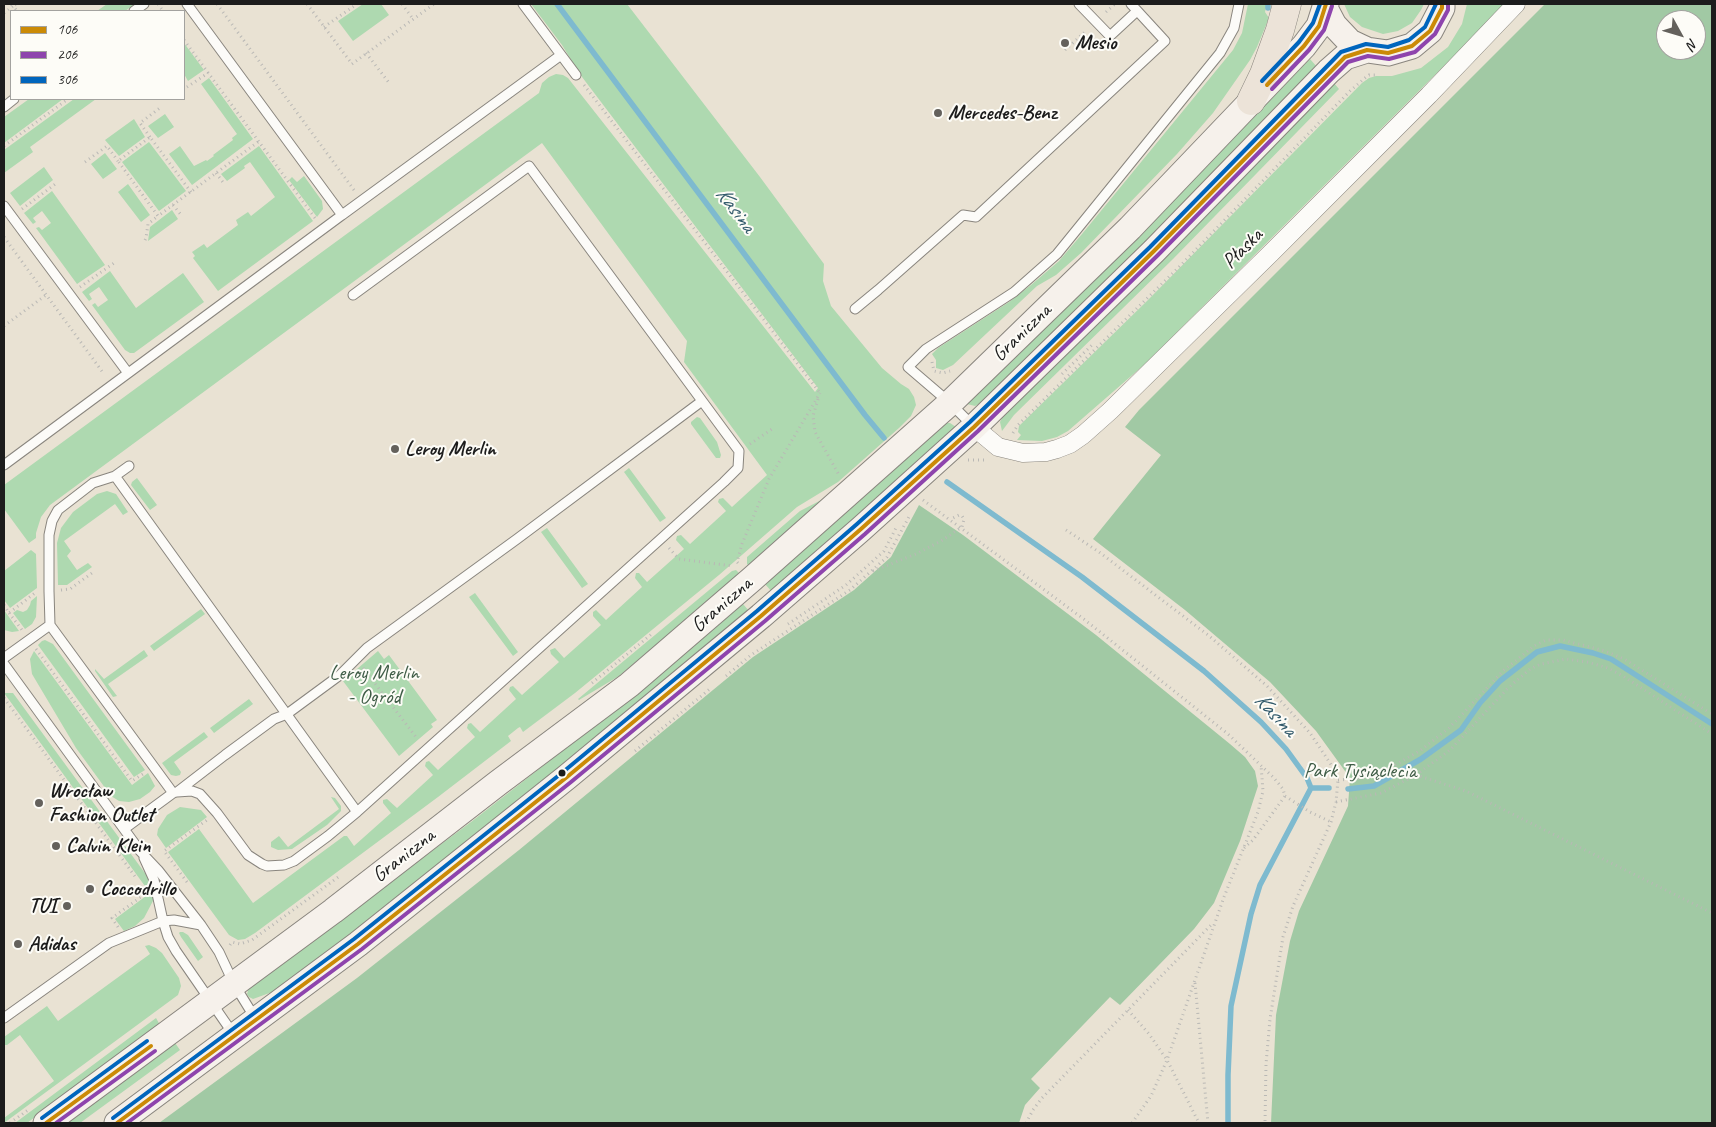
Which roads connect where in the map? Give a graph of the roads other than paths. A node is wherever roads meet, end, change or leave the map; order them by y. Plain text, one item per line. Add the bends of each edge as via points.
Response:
1 (187, 4) edge
2 (523, 4) edge
3 (1079, 4) edge
4 (1130, 4) edge
5 (1239, 4) edge
6 (1287, 4) edge
7 (1442, 4) edge
8 (1516, 4) edge
9 (1325, 6) edge
10 (1137, 11) junction
11 (1367, 50) junction
12 (561, 55) junction
13 (576, 75) road end
14 (1251, 101) junction
15 (4, 206) edge
16 (342, 215) junction
17 (353, 294) dead end
18 (855, 309) dead end
19 (128, 373) junction
20 (702, 401) junction
21 (950, 403) junction
22 (974, 427) junction
23 (4, 465) edge
24 (129, 466) dead end
25 (115, 476) junction
26 (50, 625) junction
27 (4, 658) edge
28 (4, 664) edge
29 (287, 714) junction
30 (175, 792) junction
31 (357, 812) junction
32 (124, 829) junction
33 (140, 851) junction
34 (163, 921) junction
35 (201, 925) junction
36 (234, 984) junction
37 (211, 1001) junction
38 (4, 1018) edge
39 (256, 1019) junction
40 (234, 1035) junction
41 (39, 1115) edge
42 (117, 1123) edge

1 - 16 lane
2 - 12 lane
3 - 10 lane via 1110,36
4 - 10 lane
5 - 21 lane via 1234,28 1220,53 1057,254 1014,292 926,349 908,367
6 - 14 highway via 1277,39
7 - 11 main road via 1430,31 1412,46 1388,52
8 - 22 street, Płaska via 1271,253 1083,435 1057,449 1023,454 998,447
9 - 11 main road via 1334,25 1350,42
9 - 14 main road, Graniczna via 1319,26 1304,46
10 - 18 lane via 1165,41 976,217 962,215
11 - 22 main road, Graniczna via 1345,57 1329,71 1154,251
12 - 13 lane
12 - 16 lane
14 - 21 main road, Graniczna via 1130,228
15 - 19 lane
16 - 19 lane
17 - 20 lane via 529,166
19 - 23 lane
20 - 29 lane via 367,648 340,676
20 - 31 lane via 739,451 738,468
21 - 22 lane
21 - 36 main road, Graniczna via 630,684
22 - 39 main road, Graniczna via 761,616 567,777 358,944
24 - 25 lane
25 - 26 lane via 92,483 58,510 52,521 49,535
25 - 29 lane
26 - 27 lane
26 - 30 lane
28 - 32 lane
29 - 30 lane via 267,724
29 - 31 lane
30 - 31 lane via 200,794 248,855 262,864 277,866 294,861
30 - 32 lane
32 - 33 lane
33 - 34 lane via 154,880
33 - 35 lane
34 - 35 lane
34 - 37 lane via 176,951
34 - 38 lane via 109,942
35 - 36 lane via 220,952
36 - 37 main road, Graniczna
36 - 39 lane
37 - 40 lane
37 - 41 main road, Graniczna
39 - 40 main road, Graniczna
40 - 42 main road, Graniczna

